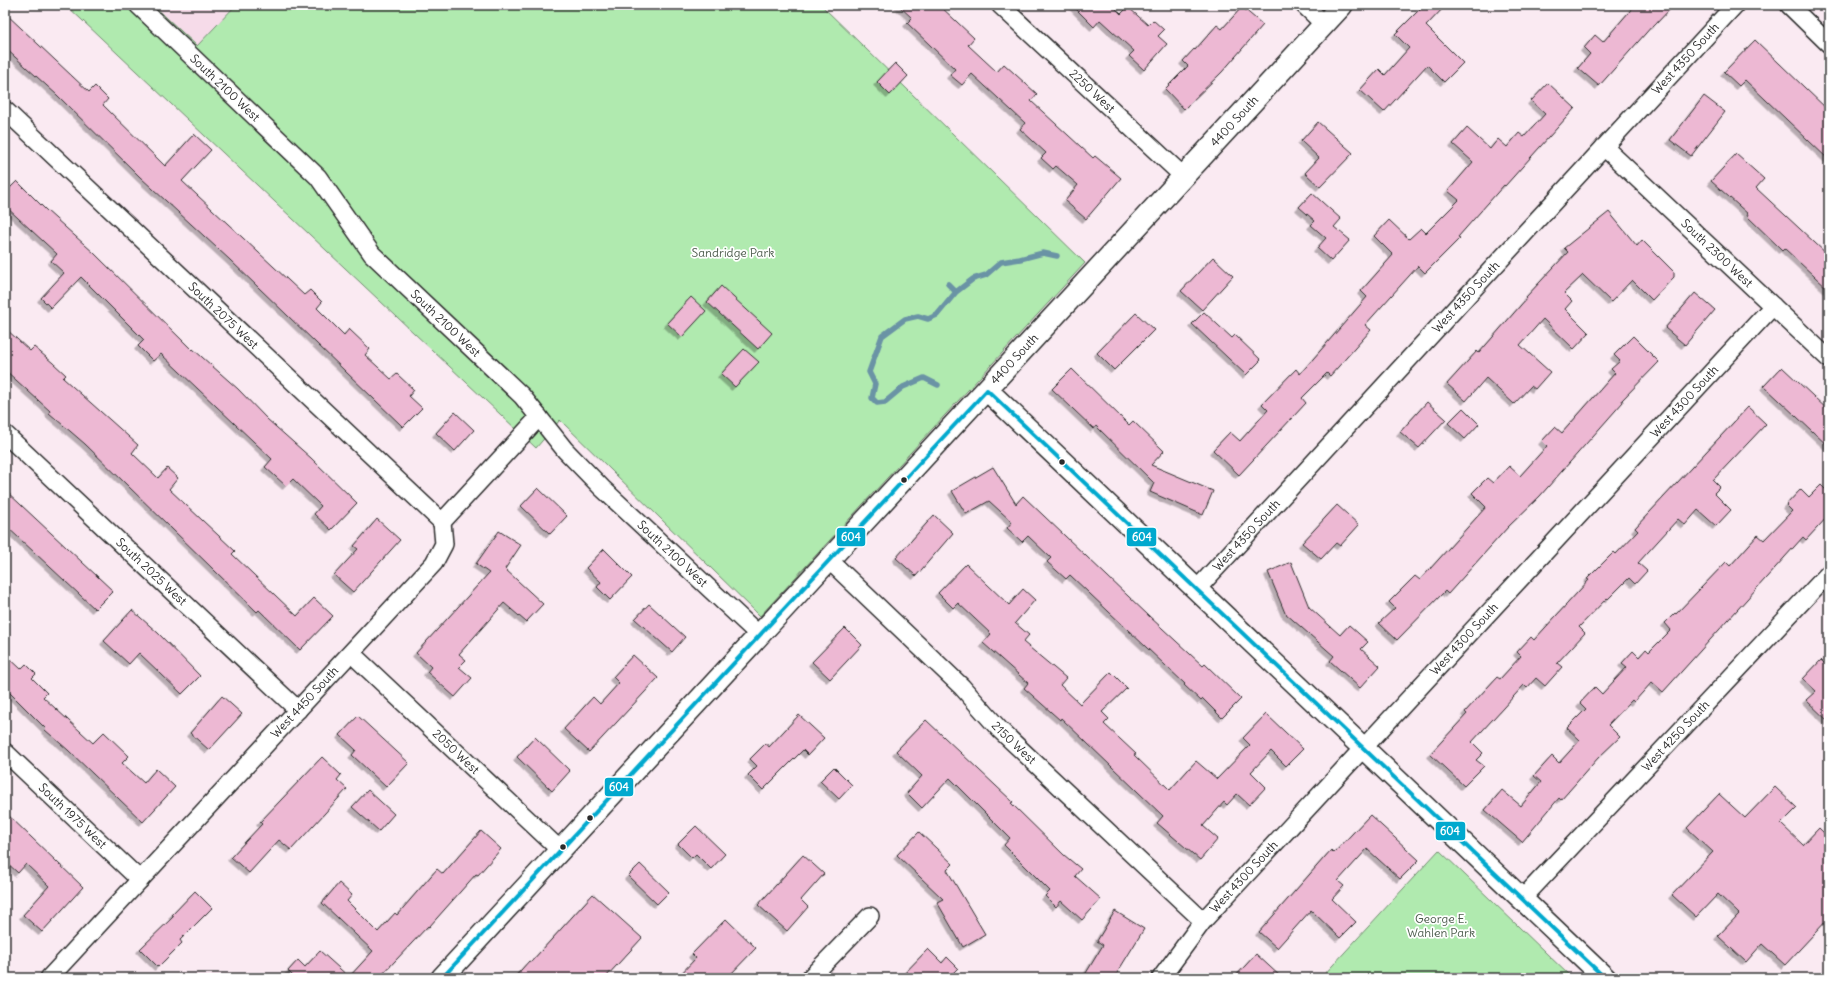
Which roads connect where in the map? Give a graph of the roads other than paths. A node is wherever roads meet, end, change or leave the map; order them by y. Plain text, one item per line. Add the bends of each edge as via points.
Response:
1 (138, 5) edge
2 (1000, 5) edge
3 (1304, 5) edge
4 (1342, 5) edge
5 (1734, 5) edge
6 (1789, 5) edge
7 (1324, 24) junction
8 (1829, 44) edge
9 (5, 110) edge
10 (1604, 147) junction
11 (1184, 177) junction
12 (1773, 306) junction
13 (1829, 359) edge
14 (987, 390) junction
15 (539, 417) junction
16 (5, 434) edge
17 (442, 522) junction
18 (829, 560) junction
19 (1829, 573) edge
20 (1197, 589) junction
21 (759, 636) junction
22 (351, 653) junction
23 (298, 710) junction
24 (1364, 748) junction
25 (5, 752) edge
26 (560, 850) junction
27 (140, 880) junction
28 (1522, 899) junction
29 (870, 916) dead end
30 (1203, 921) junction
31 (49, 978) edge
32 (442, 978) edge
33 (810, 978) edge
34 (1162, 978) edge
35 (1605, 978) edge

1 - 15 street, South 2100 West via 318,177 372,254 522,396
2 - 11 street, 2250 West
3 - 7 street
4 - 7 street, 4400 South
5 - 10 street, West 4350 South
6 - 8 street
7 - 11 street, 4400 South
9 - 17 street, South 2075 West
10 - 12 street, South 2300 West
10 - 20 street, West 4350 South
11 - 14 street, 4400 South
12 - 13 street, South 2300 West
12 - 24 street, West 4300 South
14 - 18 street, 4400 South
14 - 20 street
15 - 17 street
15 - 21 street, South 2100 West via 565,450 602,488
16 - 23 street, South 2025 West
17 - 22 street, West 4450 South via 444,544 434,563
18 - 21 street, 4400 South
18 - 30 street, 2150 West via 962,687 1000,730
19 - 28 street, West 4250 South
20 - 24 street
21 - 26 street, 4400 South
22 - 23 street, West 4450 South
22 - 26 street, 2050 West
23 - 27 street, West 4450 South
24 - 28 street
24 - 30 street, West 4300 South
25 - 27 street, South 1975 West
26 - 32 street, 4400 South
27 - 31 street, West 4450 South
28 - 35 street
29 - 33 street
30 - 34 street, West 4300 South

